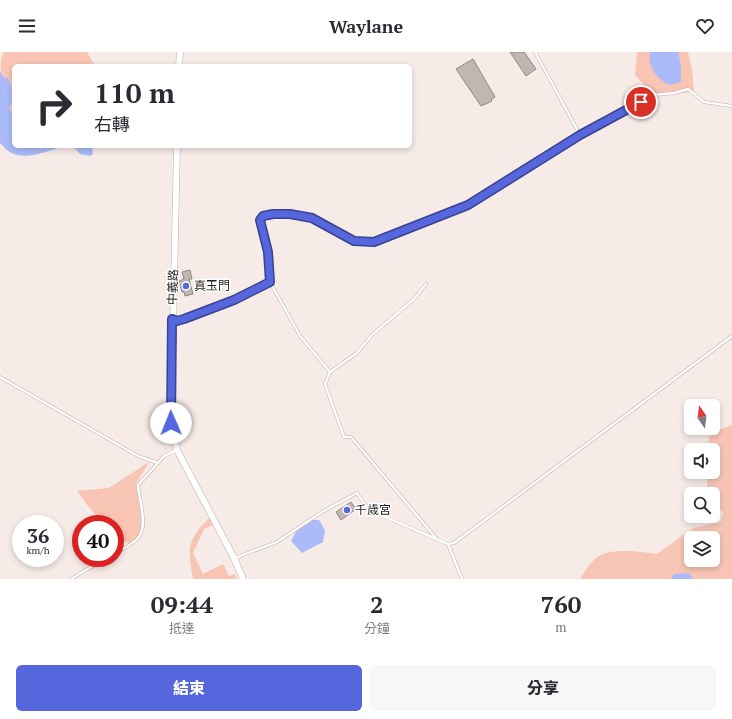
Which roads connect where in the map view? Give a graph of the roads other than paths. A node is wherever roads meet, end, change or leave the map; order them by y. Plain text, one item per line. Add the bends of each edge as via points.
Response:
1 (180, 52) edge
2 (535, 52) edge
3 (179, 64) edge
4 (732, 106) edge
5 (580, 135) junction
6 (177, 148) edge
7 (270, 282) junction
8 (426, 284) dead end
9 (172, 319) junction
10 (732, 336) edge
11 (330, 372) junction
12 (0, 377) edge
13 (177, 450) junction
14 (158, 463) junction
15 (436, 538) junction
16 (448, 544) junction
17 (124, 548) edge
18 (234, 558) junction
19 (91, 567) edge
20 (71, 579) edge
21 (242, 579) edge
22 (462, 579) edge

1 - 3 street
2 - 5 lane
4 - 5 lane via 704,102 688,88 674,93 653,95
5 - 7 lane via 468,205 374,242 354,241 312,218 290,214 263,216 260,220 268,252
6 - 9 street, 中義路
7 - 9 lane via 234,300 184,319
7 - 11 lane via 300,336
8 - 11 lane via 416,298 372,335 357,353
9 - 13 street, 中義路 via 171,418
10 - 16 lane via 454,543
11 - 15 lane via 325,384 344,437 351,437
12 - 14 lane via 138,456
13 - 14 lane via 164,456
13 - 18 street, 中義路
14 - 17 lane via 138,485 144,522 140,535
15 - 16 lane
15 - 18 lane via 376,513 364,504 357,493 322,512 277,542
16 - 22 lane
18 - 21 street, 中義路
19 - 20 lane

